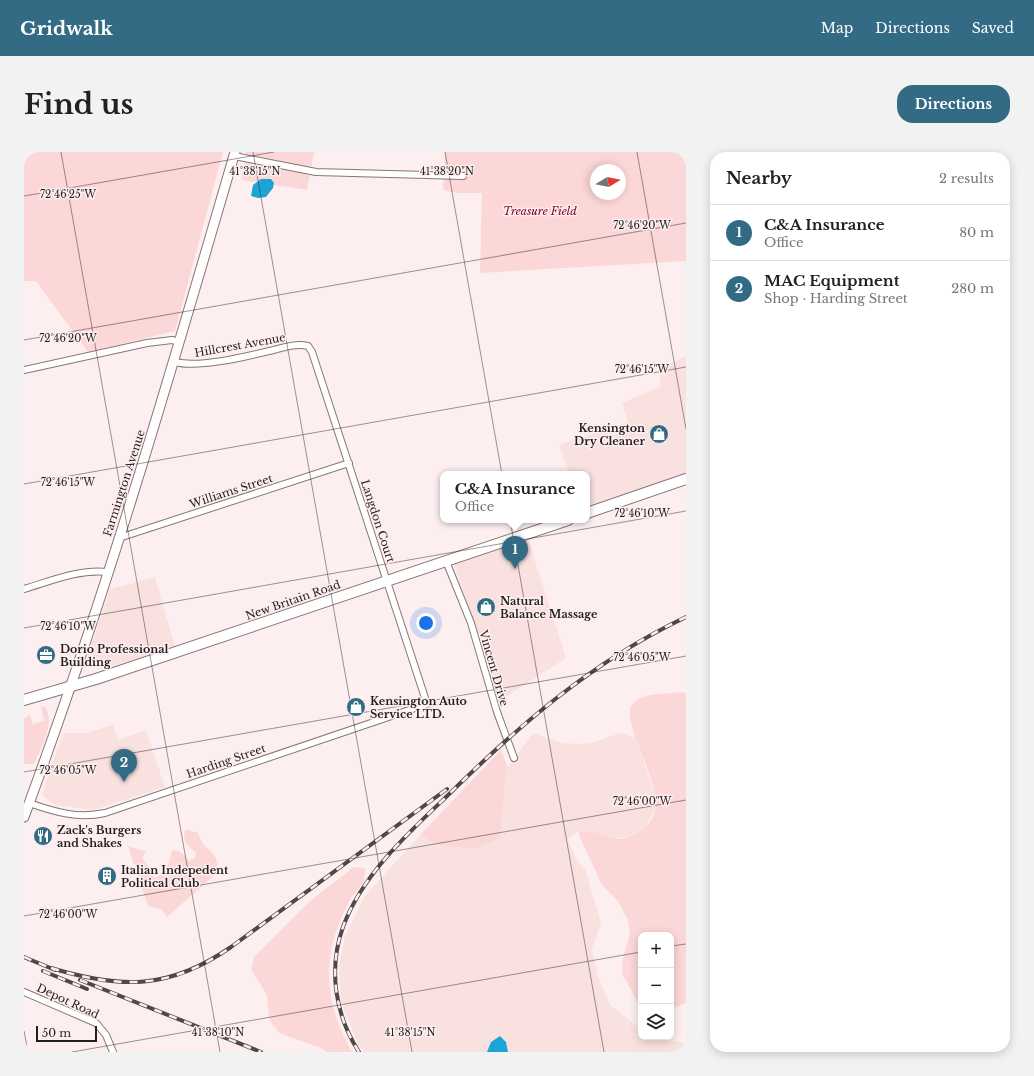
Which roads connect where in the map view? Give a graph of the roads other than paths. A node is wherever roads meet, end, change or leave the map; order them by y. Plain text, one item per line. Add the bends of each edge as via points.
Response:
1 (234, 154) edge
2 (463, 176) dead end
3 (180, 342) junction
4 (308, 346) joint
5 (175, 362) junction
6 (24, 370) edge
7 (349, 463) junction
8 (686, 480) edge
9 (590, 512) edge
10 (559, 523) edge
11 (119, 538) junction
12 (446, 562) junction
13 (107, 572) junction
14 (388, 581) junction
15 (24, 589) edge
16 (71, 687) junction
17 (24, 700) edge
18 (426, 704) joint
19 (514, 758) dead end
20 (29, 803) junction
21 (24, 817) edge
22 (24, 992) edge
23 (113, 1052) edge

1 - 2 street via 316,172
1 - 3 main road, Farmington Avenue
3 - 5 main road, Farmington Avenue
3 - 6 street via 172,340 147,343
4 - 5 street, Hillcrest Avenue via 300,344 192,364
4 - 7 street, Langdon Court
5 - 11 main road, Farmington Avenue
7 - 11 street, Williams Street
7 - 14 street, Langdon Court
8 - 9 main road
10 - 12 main road, New Britain Road
11 - 13 main road, Farmington Avenue
12 - 14 main road, New Britain Road
12 - 19 street, Vincent Drive via 471,623 497,712
13 - 15 street via 80,573
13 - 16 main road, Farmington Avenue
14 - 16 main road, New Britain Road
14 - 18 street, Langdon Court
16 - 17 main road, New Britain Road
16 - 20 main road, Farmington Avenue
18 - 20 street, Harding Street via 93,816 70,815
20 - 21 main road, Farmington Avenue
22 - 23 street, Depot Road via 93,1022 104,1032

